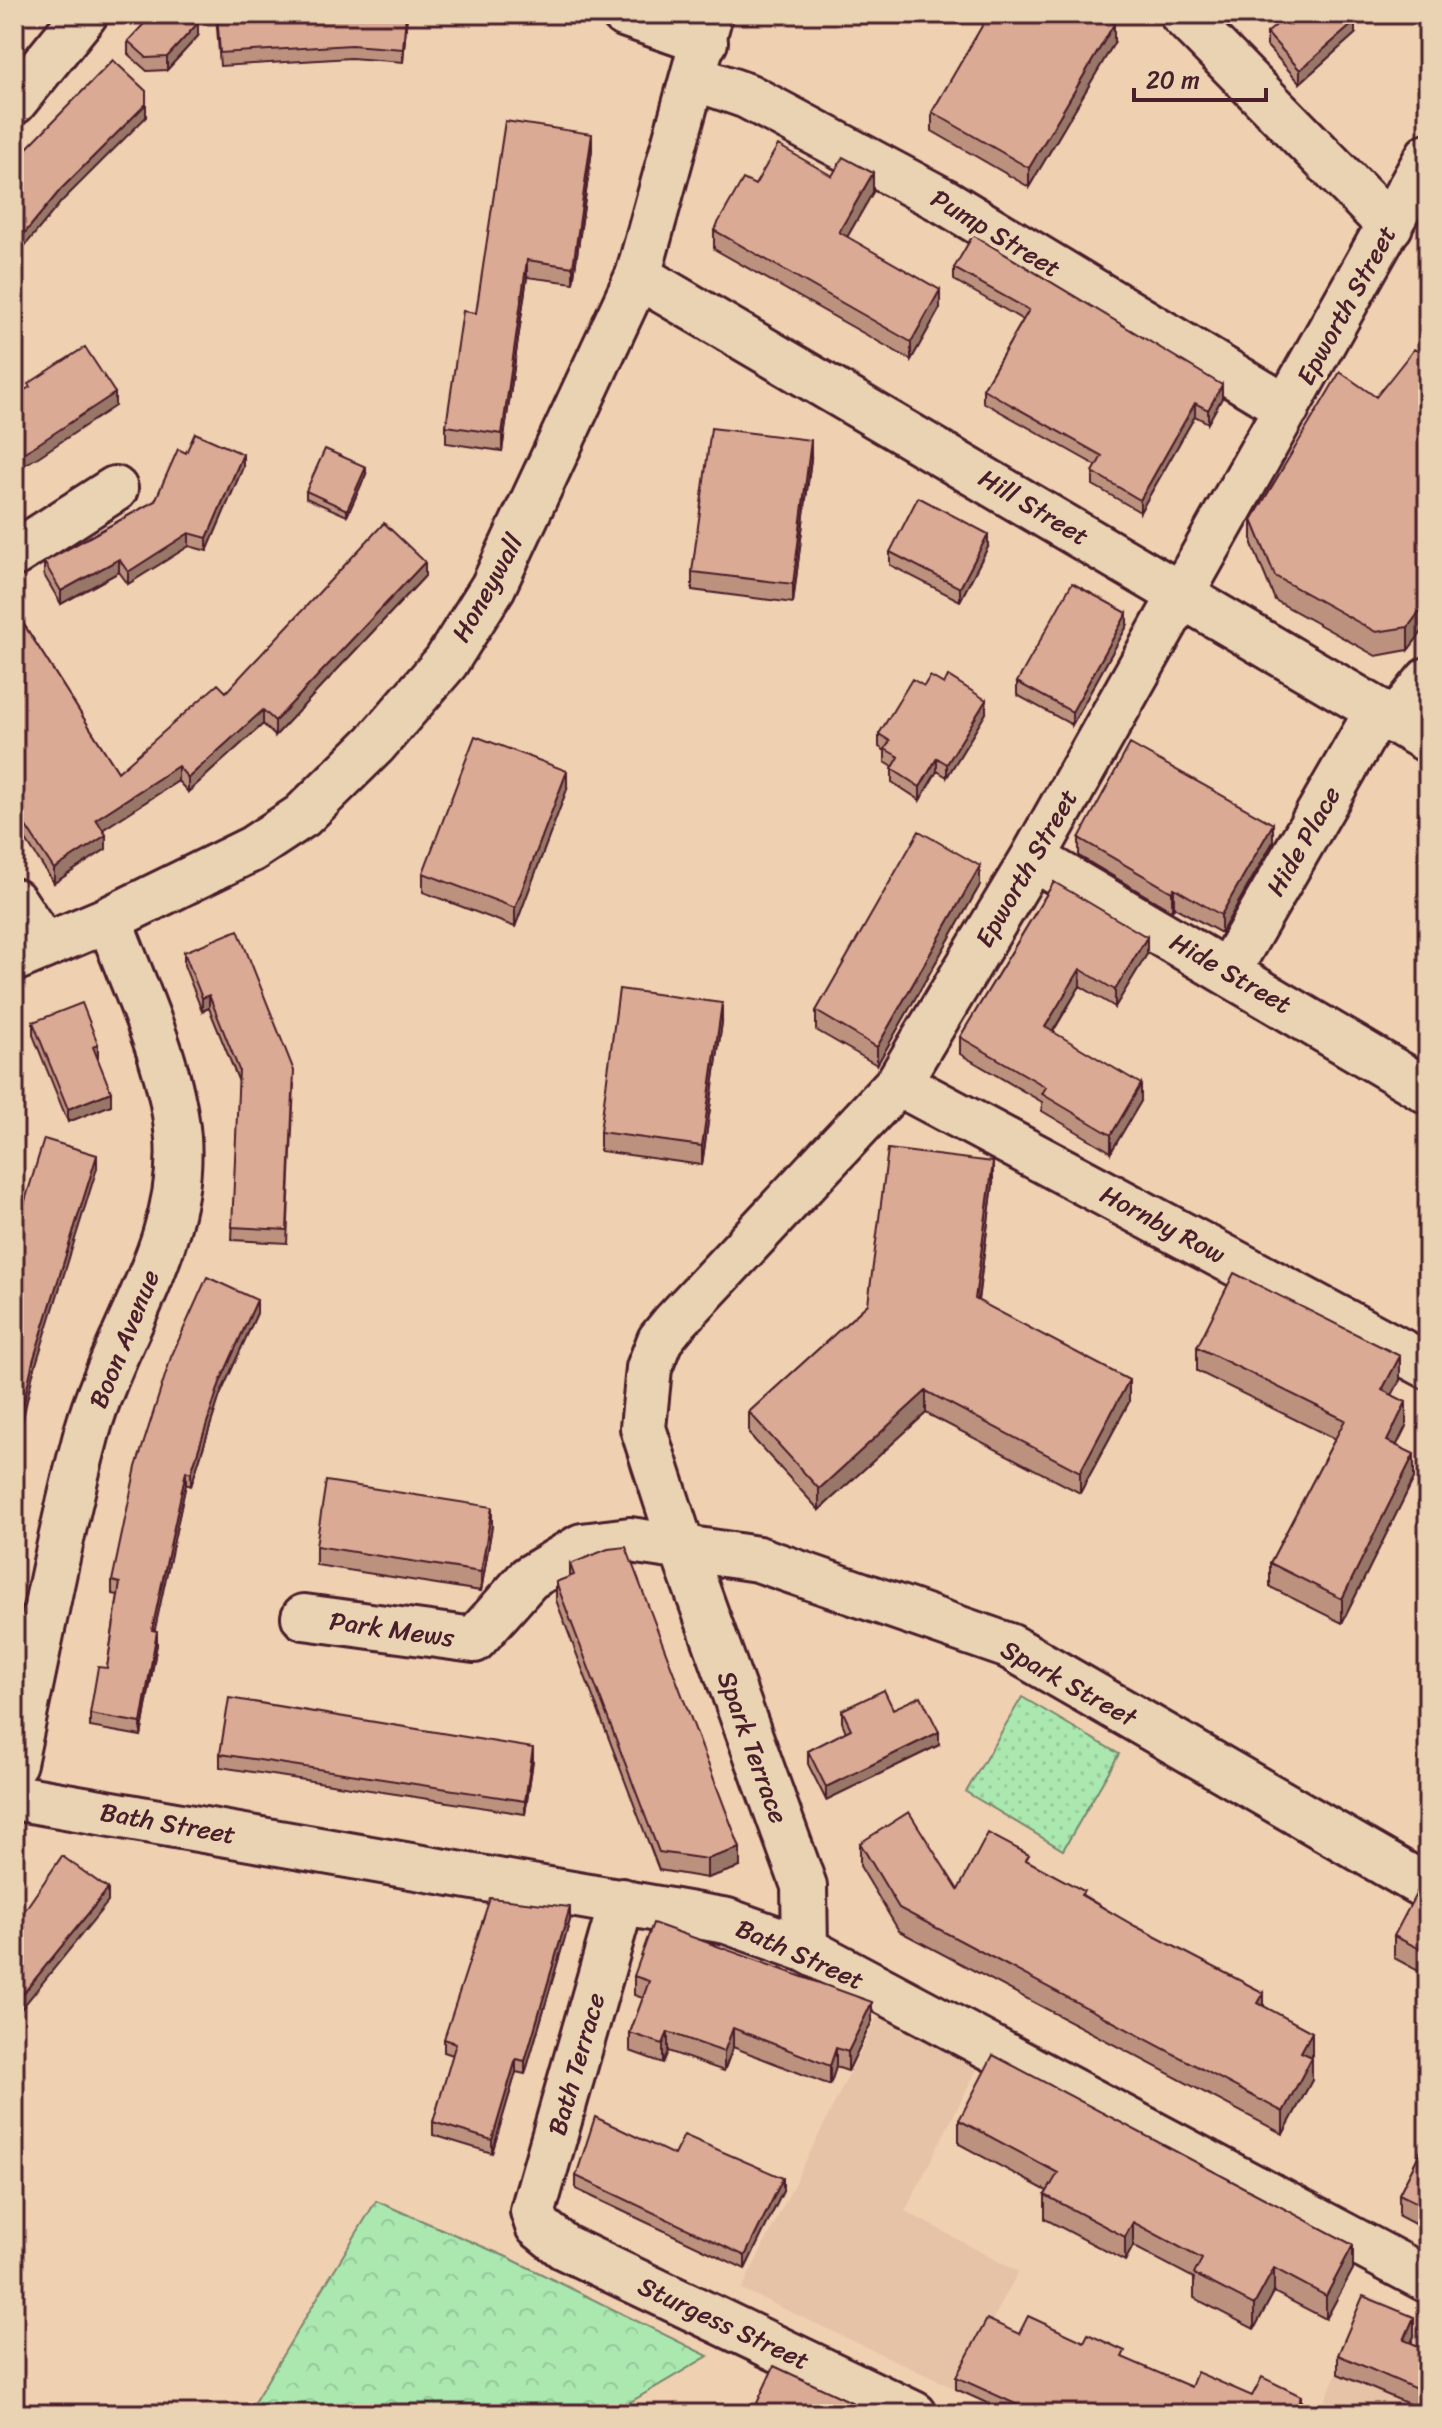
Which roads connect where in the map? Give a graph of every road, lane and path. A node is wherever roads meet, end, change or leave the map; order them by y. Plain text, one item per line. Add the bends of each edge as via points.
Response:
1 (85, 14) edge
2 (624, 14) edge
3 (1182, 14) edge
4 (703, 45) edge
5 (14, 102) edge
6 (1428, 156) edge
7 (1390, 226) junction
8 (638, 276) junction
9 (1287, 408) junction
10 (115, 489) dead end
11 (14, 554) edge
12 (1182, 595) junction
13 (1428, 680) edge
14 (1400, 725) edge
15 (1033, 858) junction
16 (14, 901) edge
17 (109, 919) junction
18 (29, 953) edge
19 (1228, 971) junction
20 (898, 1083) junction
21 (1428, 1091) edge
22 (1428, 1366) edge
23 (682, 1548) junction
24 (304, 1617) dead end
25 (14, 1763) edge
26 (14, 1797) edge
27 (1428, 1888) edge
28 (622, 1901) junction
29 (805, 1949) junction
30 (538, 2226) joint
31 (1428, 2280) edge
32 (914, 2414) edge

1 - 5 street
2 - 4 street, Pump Street
3 - 7 street
4 - 8 street, Honeywall
4 - 9 street, Pump Street via 747,96 944,201
6 - 7 street, Epworth Street
7 - 9 street, Epworth Street
8 - 12 street, Hill Street
8 - 17 street, Honeywall via 493,587 446,662 375,744 302,816 252,849
9 - 12 street, Epworth Street
10 - 11 street
12 - 14 street, Hill Street
12 - 15 street, Epworth Street
13 - 14 street, Hide Place
14 - 19 street, Hide Place
15 - 19 street, Hide Street
15 - 20 street, Epworth Street
16 - 18 street
17 - 18 street, Honeywall
17 - 25 street, Boon Avenue via 164,1065 178,1140 173,1196 162,1244 88,1430
19 - 21 street, Hide Street
20 - 22 street, Hornby Row
20 - 23 street, Epworth Street via 660,1340 649,1368 643,1428
23 - 24 street, Park Mews via 630,1540 582,1546 529,1578 474,1640
23 - 27 street, Spark Street via 758,1559 1009,1646
23 - 29 street, Spark Terrace via 804,1886
26 - 28 street, Bath Street
28 - 29 street, Bath Street via 727,1921
28 - 30 street, Bath Terrace via 533,2211
29 - 31 street, Bath Street
30 - 32 street, Sturgess Street via 564,2247

